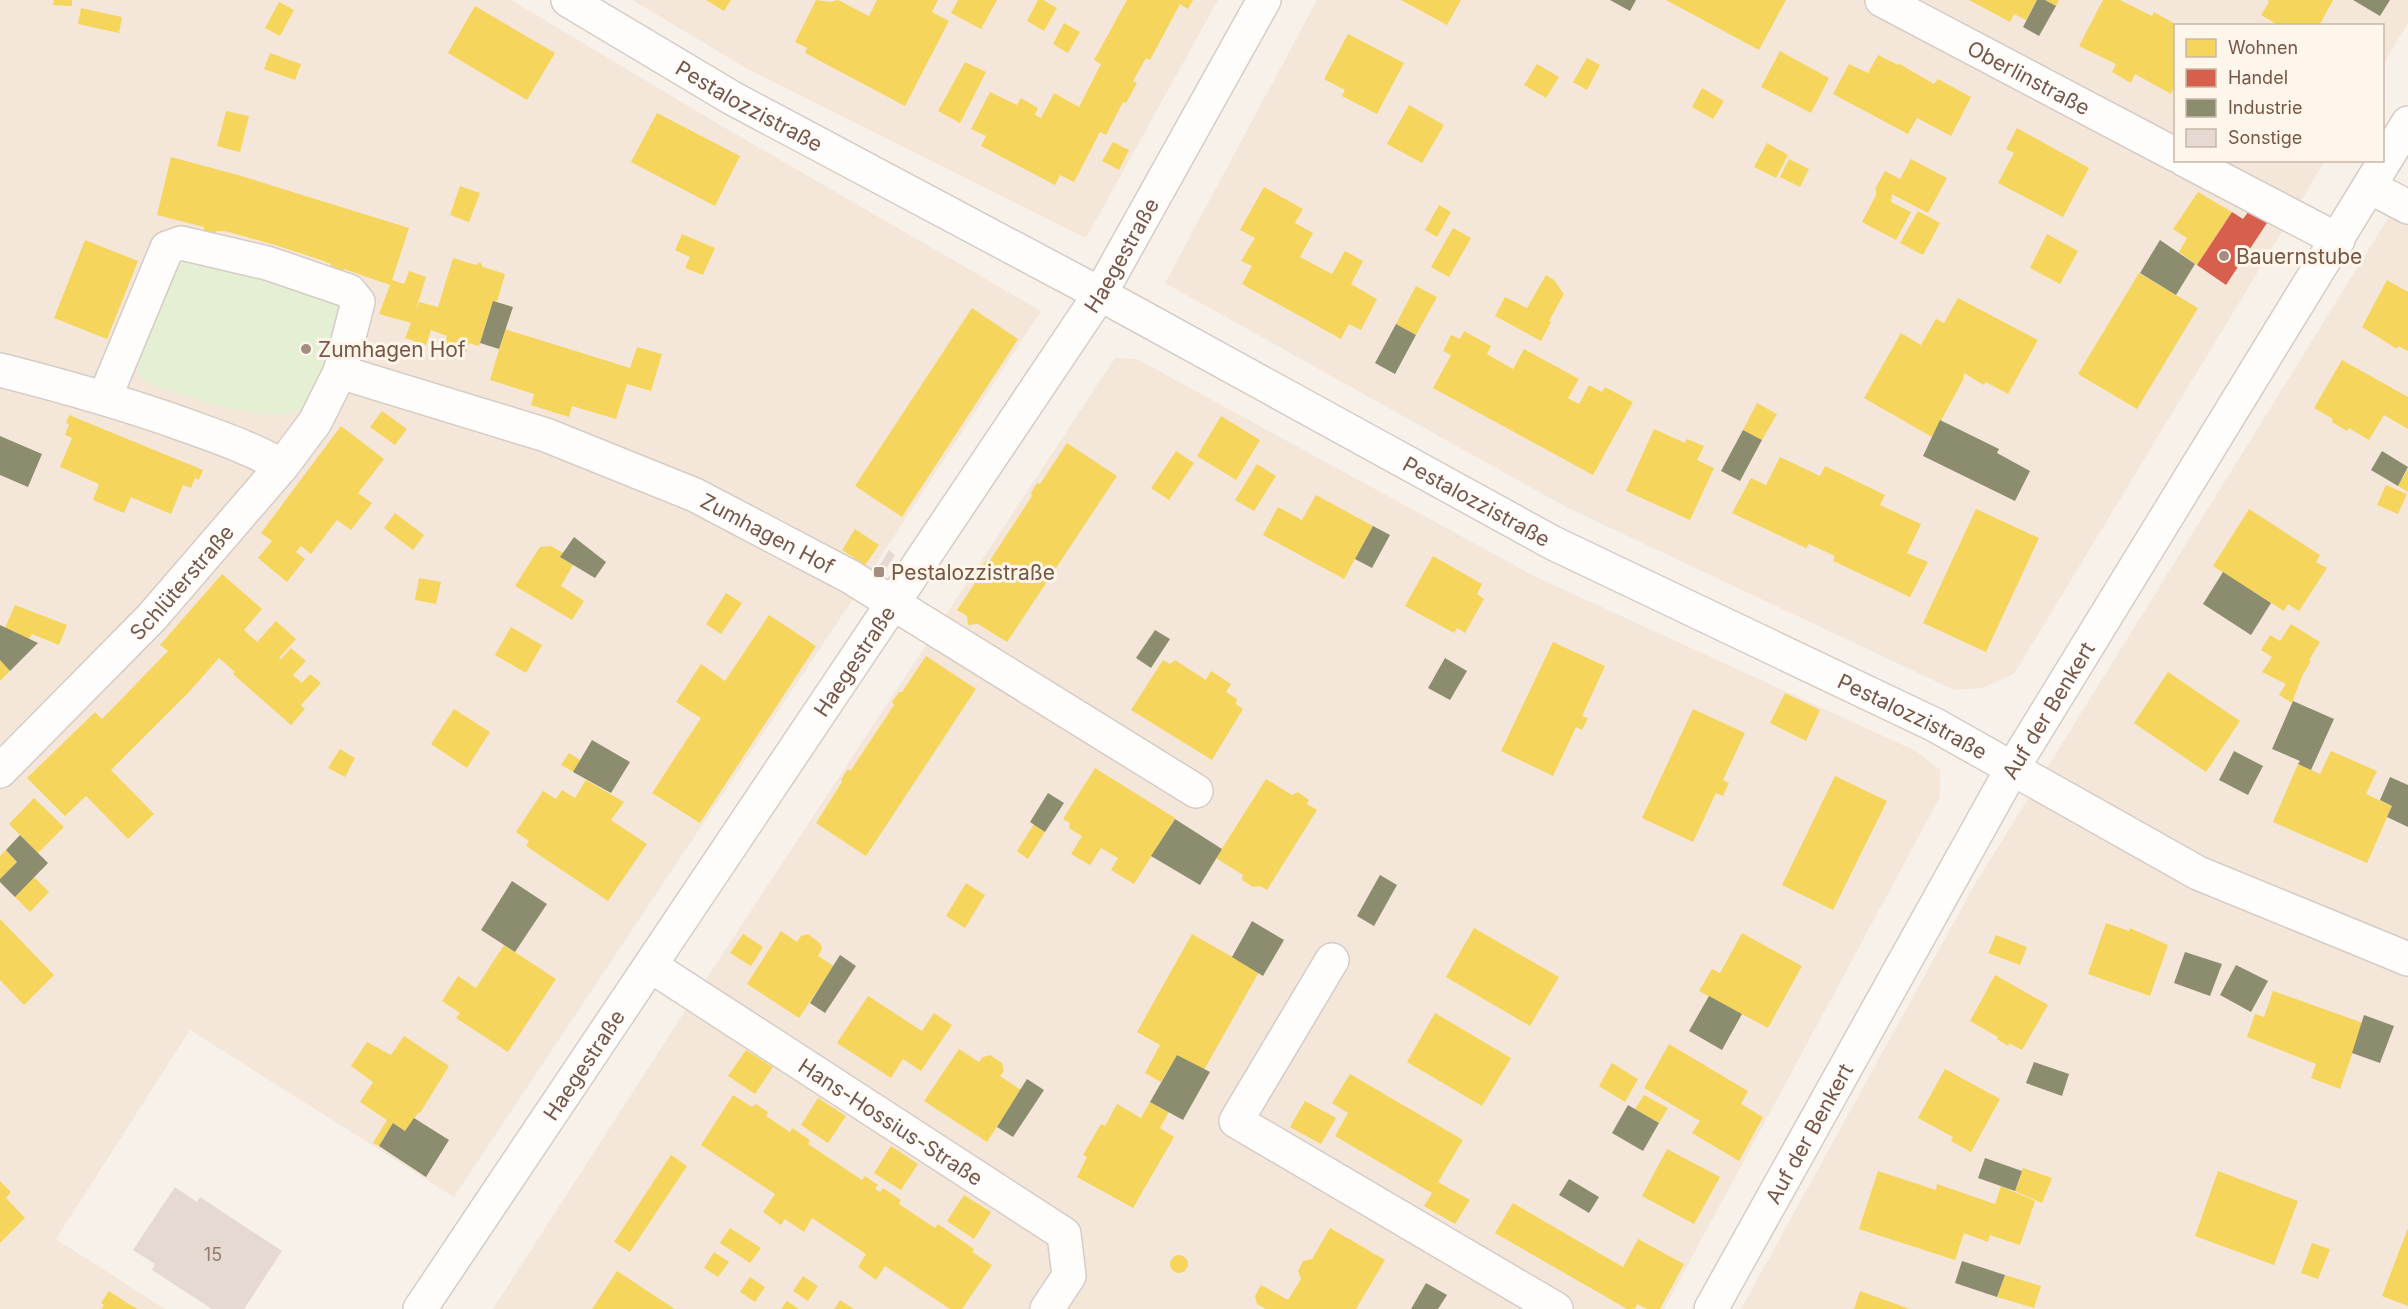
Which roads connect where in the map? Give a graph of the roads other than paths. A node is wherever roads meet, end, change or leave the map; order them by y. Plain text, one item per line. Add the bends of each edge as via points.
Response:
1 (568, 0) edge
2 (1264, 0) edge
3 (1882, 0) edge
4 (2408, 123) edge
5 (2174, 154) edge
6 (2189, 162) edge
7 (2370, 187) junction
8 (2408, 207) edge
9 (2338, 240) junction
10 (1100, 294) junction
11 (0, 370) edge
12 (340, 372) junction
13 (105, 397) junction
14 (282, 466) junction
15 (892, 603) junction
16 (2012, 769) junction
17 (0, 771) edge
18 (1196, 791) dead end
19 (2408, 958) edge
20 (1332, 960) dead end
21 (651, 966) junction
22 (420, 1309) edge
23 (1047, 1309) edge
24 (1556, 1309) edge
25 (1711, 1309) edge

1 - 10 street, Pestalozzistraße via 732,98
2 - 10 street, Haegestraße
3 - 5 street, Oberlinstraße
4 - 7 street, Auf der Benkert
6 - 9 street
7 - 8 street
7 - 9 street, Auf der Benkert
9 - 16 street, Auf der Benkert
10 - 15 street, Haegestraße
10 - 16 street, Pestalozzistraße via 1553,543 1935,725
11 - 13 street
12 - 13 street via 358,302 349,291 267,263 181,243 167,248
12 - 14 street, Schlüterstraße via 315,422
12 - 15 street, Zumhagen Hof via 546,435 696,495
13 - 14 street via 253,450
14 - 17 street, Schlüterstraße via 152,617
15 - 18 street, Zumhagen Hof
15 - 21 street, Haegestraße
16 - 19 street, Pestalozzistraße via 2198,873
16 - 25 street, Auf der Benkert
20 - 24 street via 1236,1121
21 - 22 street, Haegestraße
21 - 23 street, Hans-Hossius-Straße via 1064,1234 1069,1276

